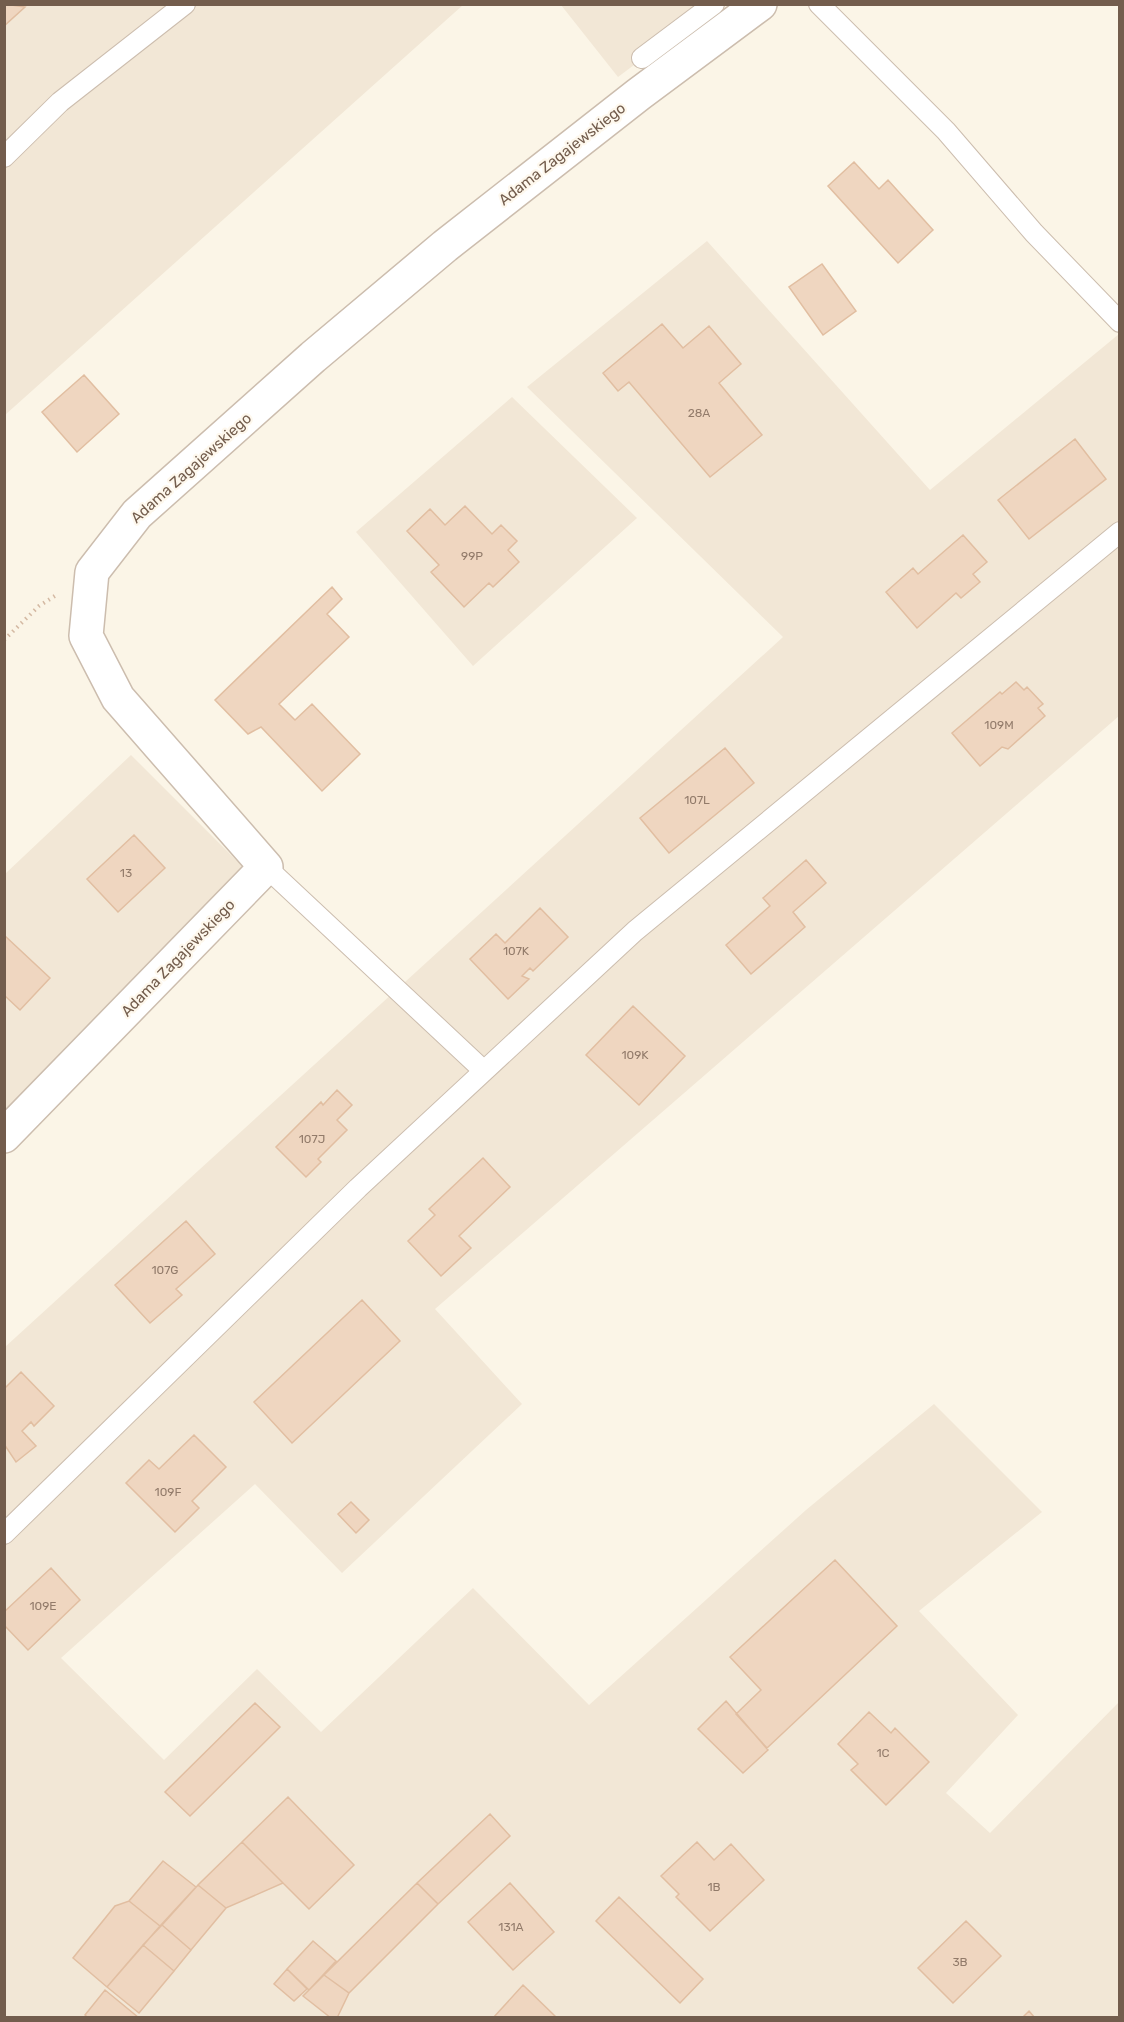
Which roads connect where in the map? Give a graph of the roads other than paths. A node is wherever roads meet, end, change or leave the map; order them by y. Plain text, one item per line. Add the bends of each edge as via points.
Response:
1 (184, 4) edge
2 (714, 4) edge
3 (760, 4) edge
4 (819, 4) edge
5 (642, 58) dead end
6 (4, 157) edge
7 (1119, 322) edge
8 (1119, 532) edge
9 (266, 867) junction
10 (484, 1071) junction
11 (4, 1136) edge
12 (4, 1534) edge

1 - 6 lane via 60,102
2 - 5 lane
3 - 9 street, Adama Zagajewskiego via 473,224 313,357 137,514 92,572 86,636 118,698
4 - 7 lane via 946,131
8 - 10 lane via 635,931
9 - 10 lane
9 - 11 street, Adama Zagajewskiego
10 - 12 lane via 358,1188

